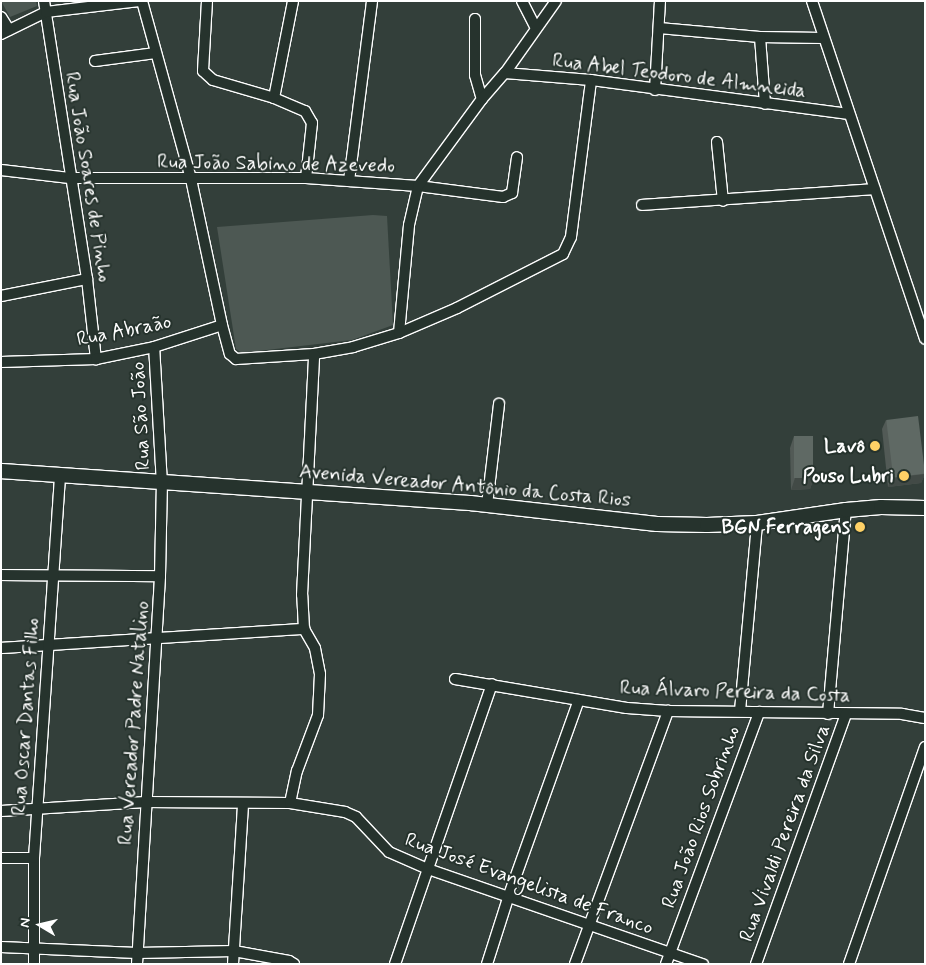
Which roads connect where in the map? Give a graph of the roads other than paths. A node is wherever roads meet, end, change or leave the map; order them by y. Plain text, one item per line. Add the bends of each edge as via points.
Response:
1 (140, 1) edge
2 (207, 1) edge
3 (293, 1) edge
4 (372, 1) edge
5 (522, 1) edge
6 (556, 1) edge
7 (660, 1) edge
8 (812, 1) edge
9 (45, 7) edge
10 (1, 17) edge
11 (475, 19) dead end
12 (535, 27) junction
13 (659, 28) junction
14 (5, 32) edge
15 (760, 37) junction
16 (823, 38) junction
17 (155, 53) junction
18 (95, 62) dead end
19 (505, 73) junction
20 (591, 80) junction
21 (655, 90) junction
22 (274, 98) junction
23 (482, 99) junction
24 (765, 104) junction
25 (848, 114) junction
26 (717, 142) dead end
27 (518, 157) dead end
28 (1, 170) edge
29 (70, 178) junction
30 (306, 178) junction
31 (191, 179) junction
32 (349, 181) junction
33 (418, 186) junction
34 (874, 189) junction
35 (723, 201) junction
36 (642, 205) dead end
37 (87, 280) junction
38 (1, 296) edge
39 (222, 325) junction
40 (399, 333) junction
41 (925, 339) edge
42 (154, 347) junction
43 (314, 354) junction
44 (96, 359) junction
45 (1, 362) edge
46 (499, 404) dead end
47 (1, 471) edge
48 (60, 474) junction
49 (162, 484) junction
50 (308, 491) junction
51 (487, 505) junction
52 (925, 508) edge
53 (846, 510) junction
54 (757, 523) junction
55 (1, 575) edge
56 (52, 576) junction
57 (160, 576) junction
58 (304, 629) junction
59 (157, 638) junction
60 (49, 646) junction
61 (1, 648) edge
62 (456, 679) dead end
63 (492, 684) junction
64 (580, 700) junction
65 (668, 711) junction
66 (740, 711) junction
67 (759, 712) junction
68 (828, 714) junction
69 (846, 714) junction
70 (925, 718) edge
71 (925, 747) edge
72 (146, 802) junction
73 (290, 803) junction
74 (243, 804) junction
75 (37, 809) junction
76 (1, 811) edge
77 (1, 858) edge
78 (34, 858) junction
79 (428, 869) junction
80 (509, 895) junction
81 (589, 925) junction
82 (1, 948) edge
83 (35, 950) junction
84 (234, 951) junction
85 (670, 952) junction
86 (137, 953) junction
87 (291, 962) edge
88 (34, 964) edge
89 (137, 964) edge
90 (233, 964) edge
91 (395, 964) edge
92 (487, 964) edge
93 (575, 964) edge
94 (666, 964) edge
95 (703, 964) edge
96 (756, 964) edge
97 (849, 964) edge

1 - 9 street
1 - 17 street
2 - 22 street via 203,71 213,80
3 - 22 street
4 - 32 street
5 - 12 street
6 - 12 street
7 - 13 street
8 - 16 street
9 - 14 street
9 - 29 street, Rua João Soares de Pinho
10 - 14 street
11 - 23 street via 475,75
12 - 19 street
13 - 15 street
13 - 21 street
15 - 16 street
15 - 24 street
16 - 25 street
17 - 18 street
17 - 31 street
19 - 20 street, Rua Abel Teodoro de Almneida
19 - 23 street
20 - 21 street, Rua Abel Teodoro de Almneida
20 - 40 street via 571,237 563,254 457,308
21 - 24 street, Rua Abel Teodoro de Almneida
22 - 30 street via 306,111 310,116
23 - 33 street
24 - 25 street, Rua Abel Teodoro de Almneida
25 - 34 street
26 - 35 street
27 - 33 street, Rua João Sabino de Azevedo via 515,182 508,196
28 - 29 street, Rua João Sabino de Azevedo
29 - 31 street, Rua João Sabino de Azevedo
29 - 37 street, Rua João Soares de Pinho
30 - 31 street, Rua João Sabino de Azevedo
30 - 32 street, Rua João Sabino de Azevedo
31 - 39 street
32 - 33 street, Rua João Sabino de Azevedo
33 - 40 street via 409,225
34 - 35 street
34 - 41 street
35 - 36 street
37 - 38 street
37 - 44 street, Rua João Soares de Pinho
39 - 42 street, Rua Abraão
39 - 43 street via 230,354 236,359
40 - 43 street via 353,347
42 - 44 street, Rua Abraão
42 - 49 street, Rua São João
43 - 50 street
44 - 45 street, Rua Abraão
46 - 51 street
47 - 48 main road, Avenida Vereador Antônio da Costa Rios
48 - 49 main road, Avenida Vereador Antônio da Costa Rios
48 - 56 street, Rua Oscar Dantas Filho
49 - 50 main road, Avenida Vereador Antônio da Costa Rios
49 - 57 street, Rua Vereador Padre Natalino
50 - 51 main road, Avenida Vereador Antônio da Costa Rios
50 - 58 street via 302,595
51 - 54 main road, Avenida Vereador Antônio da Costa Rios via 656,524
52 - 53 main road, Avenida Vereador Antônio da Costa Rios
53 - 54 main road, Avenida Vereador Antônio da Costa Rios
53 - 68 street
54 - 66 street
55 - 56 street
56 - 57 street
56 - 60 street, Rua Oscar Dantas Filho
57 - 59 street, Rua Vereador Padre Natalino
58 - 59 street
58 - 73 street via 315,648 320,674 318,715 297,771
59 - 60 street
59 - 72 street, Rua Vereador Padre Natalino
60 - 61 street
60 - 75 street, Rua Oscar Dantas Filho
62 - 63 street, Rua Álvaro Pereira da Costa
63 - 64 street, Rua Álvaro Pereira da Costa
63 - 79 street
64 - 65 street, Rua Álvaro Pereira da Costa
64 - 80 street
65 - 66 street, Rua Álvaro Pereira da Costa
65 - 81 street
66 - 67 street, Rua Álvaro Pereira da Costa
67 - 68 street, Rua Álvaro Pereira da Costa
67 - 85 street, Rua João Rios Sobrinho
68 - 69 street, Rua Álvaro Pereira da Costa
69 - 70 street, Rua Álvaro Pereira da Costa via 902,714
69 - 96 street, Rua Vivaldi Pereira da Silva
71 - 97 street
72 - 74 street
72 - 75 street
72 - 86 street, Rua Vereador Padre Natalino
73 - 74 street
73 - 79 street, Rua José Evangelista de Franco via 345,812 356,817 389,852
74 - 84 street
75 - 76 street
75 - 78 street, Rua Oscar Dantas Filho
77 - 78 street
78 - 83 street, Rua Oscar Dantas Filho
79 - 80 street, Rua José Evangelista de Franco
79 - 91 street
80 - 81 street, Rua José Evangelista de Franco
80 - 92 street
81 - 85 street, Rua José Evangelista de Franco
81 - 93 street
82 - 83 street
83 - 86 street
83 - 88 street, Rua Oscar Dantas Filho
84 - 86 street
84 - 87 street
84 - 90 street
85 - 94 street, Rua João Rios Sobrinho
85 - 95 street, Rua José Evangelista de Franco
86 - 89 street, Rua Vereador Padre Natalino

